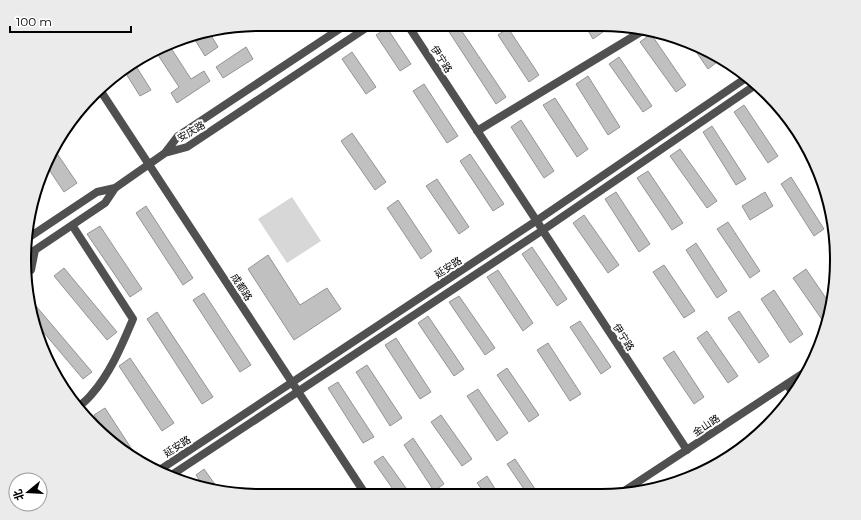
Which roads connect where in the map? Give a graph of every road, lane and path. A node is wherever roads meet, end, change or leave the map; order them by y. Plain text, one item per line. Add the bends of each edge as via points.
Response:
1 (336, 31) edge
2 (361, 31) edge
3 (412, 31) edge
4 (638, 34) edge
5 (743, 80) edge
6 (752, 88) edge
7 (103, 94) edge
8 (477, 131) junction
9 (165, 153) junction
10 (149, 164) junction
11 (115, 188) junction
12 (538, 224) junction
13 (72, 225) junction
14 (545, 234) dead end
15 (32, 235) edge
16 (31, 243) edge
17 (35, 250) junction
18 (31, 270) edge
19 (797, 377) edge
20 (293, 382) junction
21 (787, 384) junction
22 (790, 389) edge
23 (299, 391) junction
24 (82, 404) edge
25 (687, 450) junction
26 (163, 467) edge
27 (175, 473) edge
28 (630, 487) edge
29 (362, 489) edge

1 - 9 street, 安庆路 via 178,136
2 - 9 street, 安庆路 via 187,147
3 - 8 street, 伊宁路
4 - 8 street
5 - 12 street, 延安路
6 - 23 street via 543,230
7 - 10 street, 成都路
8 - 12 street, 伊宁路
9 - 10 street
10 - 11 street
10 - 20 street, 成都路
11 - 13 street via 105,203
11 - 15 street via 97,192
12 - 20 street, 延安路
13 - 17 street
13 - 24 street via 133,319 106,375
14 - 25 street, 伊宁路
16 - 17 street
17 - 18 street
19 - 21 street, 金山路
20 - 23 street, 成都路
20 - 26 street, 延安路
21 - 22 street
21 - 25 street, 金山路
23 - 27 street
23 - 29 street, 成都路
25 - 28 street, 金山路

